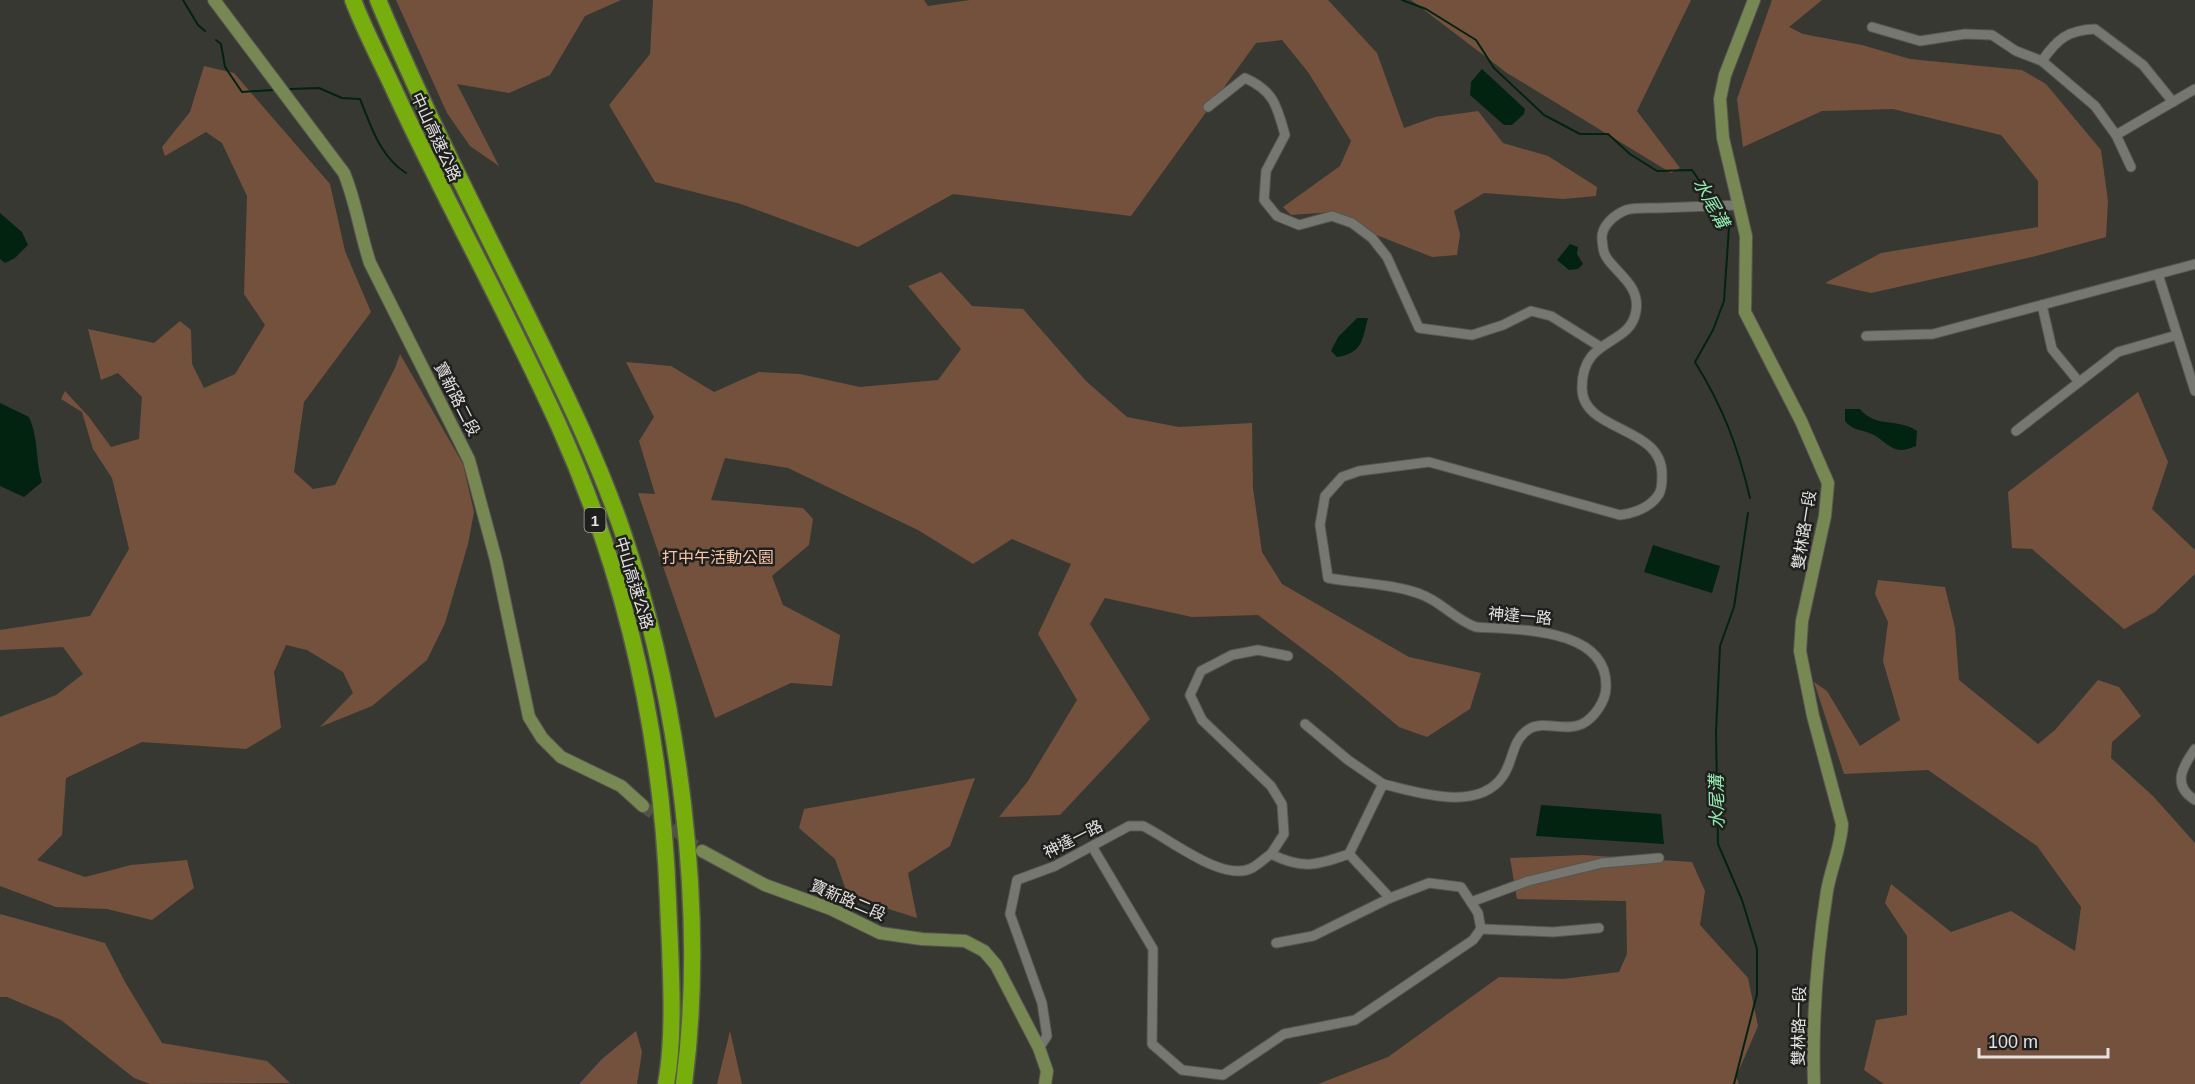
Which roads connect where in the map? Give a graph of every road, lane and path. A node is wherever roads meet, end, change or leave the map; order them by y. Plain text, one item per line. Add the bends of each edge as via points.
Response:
1 (214, 0) edge
2 (353, 0) edge
3 (378, 0) edge
4 (1754, 0) edge
5 (1872, 27) dead end
6 (2042, 61) junction
7 (2195, 89) edge
8 (2173, 102) junction
9 (1209, 107) dead end
10 (2116, 135) junction
11 (2132, 167) dead end
12 (1740, 205) junction
13 (2195, 264) edge
14 (2158, 274) junction
15 (2042, 305) junction
16 (2177, 335) junction
17 (1866, 336) dead end
18 (1599, 346) junction
19 (2079, 382) junction
20 (2195, 391) edge
21 (2016, 431) dead end
22 (1288, 656) dead end
23 (1305, 724) dead end
24 (2195, 749) edge
25 (1383, 784) junction
26 (2195, 800) edge
27 (643, 806) tunnel mouth
28 (1093, 848) junction
29 (702, 851) tunnel mouth
30 (1271, 854) junction
31 (1349, 854) junction
32 (1659, 858) dead end
33 (1390, 897) junction
34 (1471, 902) junction
35 (1599, 928) dead end
36 (1481, 929) junction
37 (1276, 943) dead end
38 (1040, 1048) junction
39 (666, 1084) edge
40 (684, 1084) edge
41 (1045, 1084) edge
42 (1814, 1084) edge

1 - 27 street, 寶新路二段 via 344,172 355,198 370,263 469,460 496,560 529,717 561,757 621,786
2 - 39 highway, 中山高速公路 / 1 via 444,196 559,427 590,503 636,653 658,766 666,853 670,1006
3 - 40 highway, 中山高速公路 / 1 via 402,59 570,403 636,574 669,708 688,872 691,979
4 - 12 street, 雙林路一段 via 1725,75 1720,99 1723,138
5 - 6 street via 1920,41 1965,34 1992,35 2016,51
6 - 8 street via 2064,35 2095,29 2143,65
6 - 10 street via 2096,106
7 - 8 street
8 - 10 street
9 - 18 street via 1245,78 1263,86 1279,111 1285,135 1266,171 1264,200 1277,216 1299,225 1332,216 1372,238 1387,257 1419,327 1472,335 1531,311 1551,316
10 - 11 street
12 - 18 street, 神達一路 via 1628,209 1608,221 1602,234 1603,250 1635,292 1636,310 1629,328
12 - 42 street, 雙林路一段 via 1746,236 1745,312 1828,483 1800,651 1842,824 1828,886 1817,971
13 - 14 street
14 - 15 street
14 - 16 street
15 - 17 street via 1933,334
15 - 19 street via 2052,349
16 - 19 street via 2118,352
16 - 20 street
18 - 25 street, 神達一路 via 1583,372 1582,391 1596,415 1646,442 1656,453 1662,467 1662,483 1659,493 1644,508 1620,515 1429,462 1359,471 1342,477 1325,496 1320,525 1328,578 1419,593 1476,627 1563,636 1585,647 1606,672 1606,690 1593,715 1583,724 1565,728 1530,728 1516,741 1503,777 1482,793 1465,797 1425,794
19 - 21 street
22 - 30 street via 1258,650 1232,655 1201,671 1190,695 1202,720 1271,786 1282,804 1284,834
23 - 25 street
24 - 26 street via 2181,768 2180,781
25 - 31 street
28 - 30 street, 神達一路 via 1129,826 1143,826 1218,868 1236,872 1252,868
28 - 36 street via 1153,949 1152,1044 1182,1070 1222,1075 1284,1035 1355,1020 1473,940
28 - 38 street, 神達一路 via 1017,880 1010,914 1042,1003 1047,1036
29 - 38 street, 寶新路二段 via 765,885 831,909 879,933 965,941 984,951 996,965
30 - 31 street via 1299,865 1316,865
31 - 33 street
32 - 34 street via 1602,863 1528,881
33 - 34 street via 1429,883 1461,887
33 - 37 street via 1313,936
34 - 36 street
35 - 36 street via 1553,932
38 - 41 street, 寶新路二段 via 1047,1071

